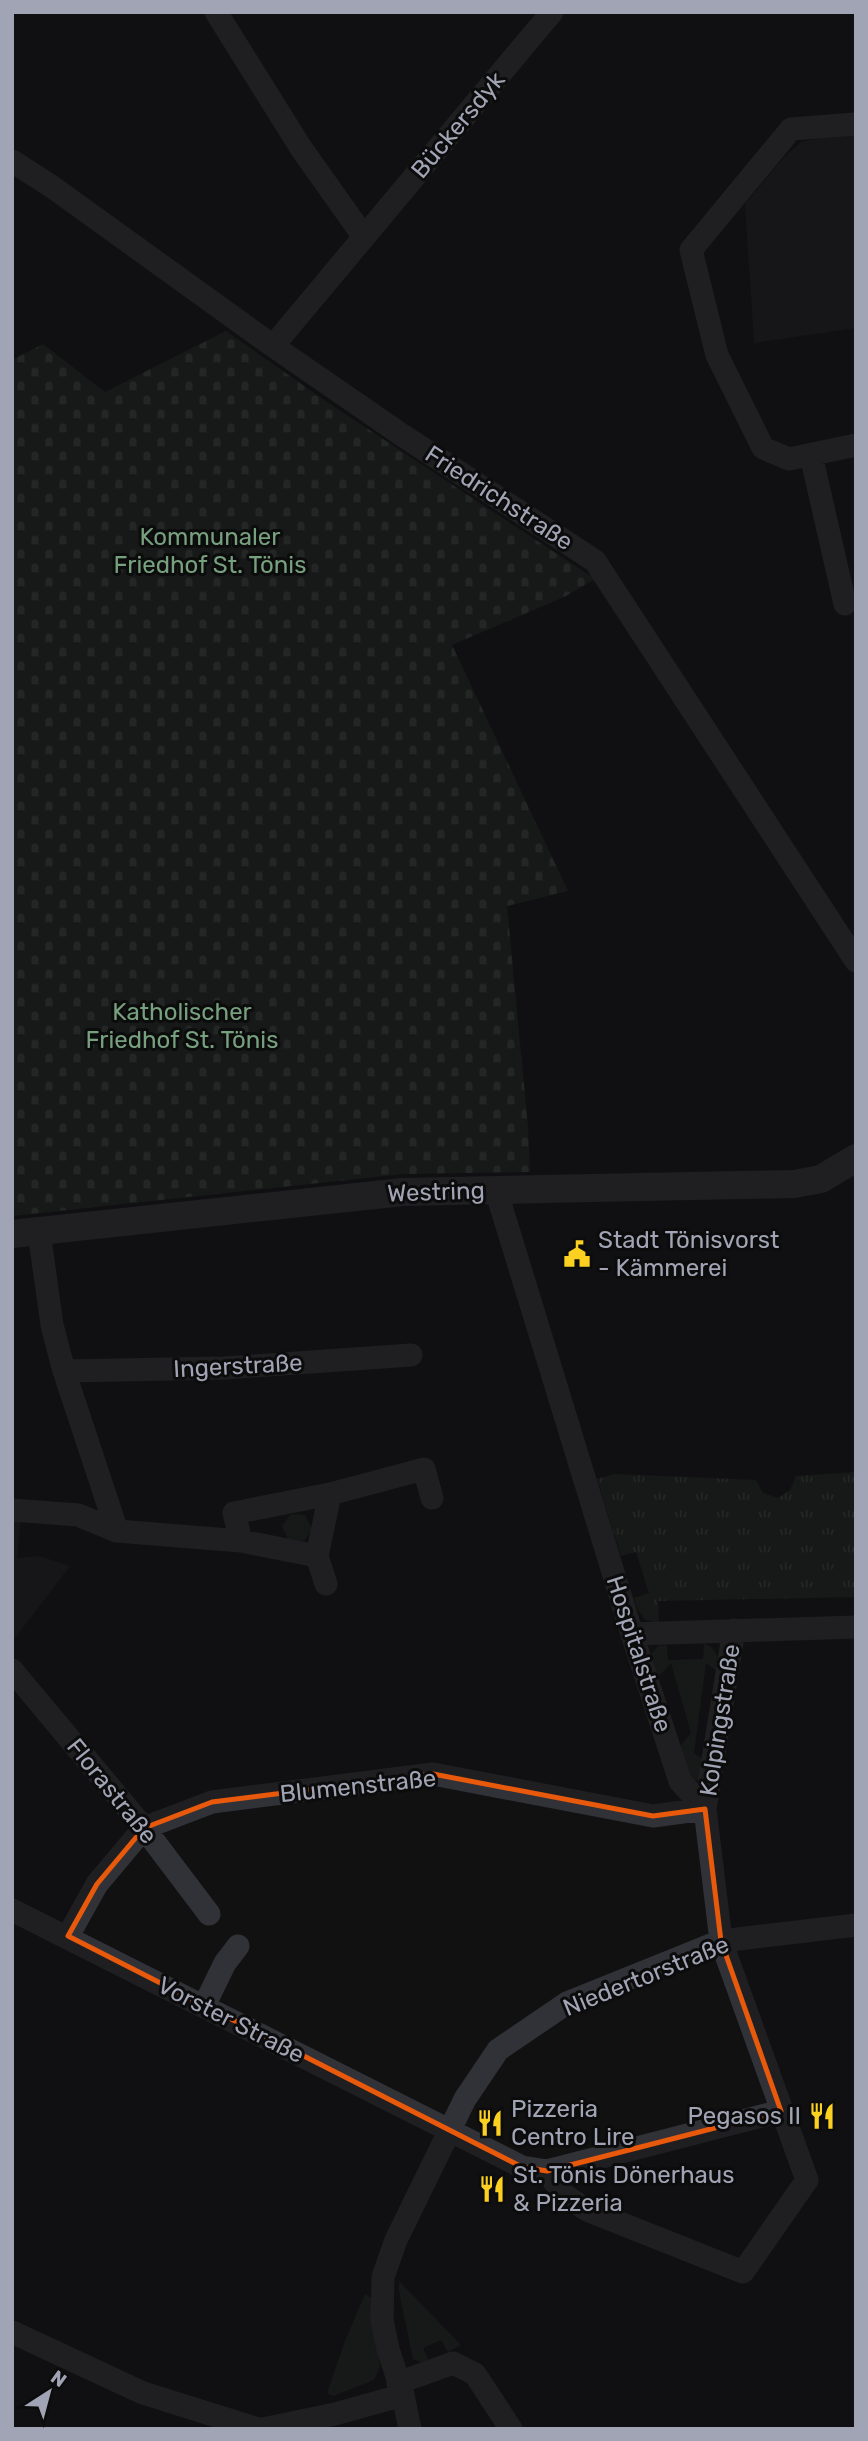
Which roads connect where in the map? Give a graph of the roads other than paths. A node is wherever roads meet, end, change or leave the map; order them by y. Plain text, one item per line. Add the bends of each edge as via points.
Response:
1 (216, 12) edge
2 (552, 12) edge
3 (856, 124) edge
4 (12, 161) edge
5 (364, 237) junction
6 (273, 346) junction
7 (856, 445) edge
8 (811, 455) junction
9 (845, 604) dead end
10 (856, 961) edge
11 (856, 1158) edge
12 (496, 1191) junction
13 (25, 1233) edge
14 (411, 1355) dead end
15 (64, 1371) junction
16 (330, 1494) junction
17 (432, 1498) dead end
18 (12, 1510) edge
19 (117, 1531) junction
20 (241, 1541) junction
21 (317, 1556) junction
22 (326, 1584) dead end
23 (856, 1627) edge
24 (734, 1630) junction
25 (632, 1634) junction
26 (12, 1670) edge
27 (705, 1809) junction
28 (144, 1828) junction
29 (12, 1910) edge
30 (209, 1914) dead end
31 (856, 1925) edge
32 (68, 1936) junction
33 (721, 1941) junction
34 (238, 1946) dead end
35 (204, 2006) junction
36 (780, 2111) junction
37 (450, 2130) junction
38 (547, 2171) junction
39 (12, 2332) edge
40 (400, 2389) junction
41 (260, 2429) edge
42 (411, 2429) edge
43 (511, 2429) edge

1 - 5 street via 301,148
2 - 5 street, Bückersdyk
3 - 8 street via 791,129 691,250 717,355 764,448 789,459
4 - 6 street, Friedrichstraße
5 - 6 street, Bückersdyk
6 - 10 street, Friedrichstraße via 595,561
7 - 8 street
8 - 9 street
11 - 12 street, Westring via 821,1179 794,1184
12 - 13 street, Westring via 403,1192
12 - 25 street, Hospitalstraße
13 - 15 street
14 - 15 street, Ingerstraße via 224,1368
15 - 19 street
16 - 17 street via 424,1469
16 - 20 street via 234,1513
16 - 21 street
18 - 19 street via 78,1515
19 - 20 street
20 - 21 street
21 - 22 street
23 - 24 street, Kolpingstraße
24 - 25 street, Kolpingstraße
24 - 27 street, Kolpingstraße
25 - 27 street, Hospitalstraße via 680,1781
26 - 28 street, Florastraße
27 - 28 street, Blumenstraße via 653,1816 433,1774 212,1802
27 - 33 street
28 - 30 street, Florastraße
28 - 32 street, Blumenstraße via 97,1884
29 - 32 street, Vorster Straße
31 - 33 street, Niedertorstraße
32 - 35 street, Vorster Straße
33 - 36 street
33 - 37 street, Niedertorstraße via 567,2003 498,2050
34 - 35 street
35 - 37 street, Vorster Straße
36 - 38 street
36 - 38 street via 807,2180 743,2272 587,2210 563,2193
37 - 38 street, Vorster Straße via 522,2167
37 - 40 street, Niedertorstraße via 396,2240 383,2277 382,2320
39 - 41 street via 143,2393
40 - 41 street via 335,2414
40 - 42 street, Niedertorstraße
40 - 43 street via 453,2363 475,2374

